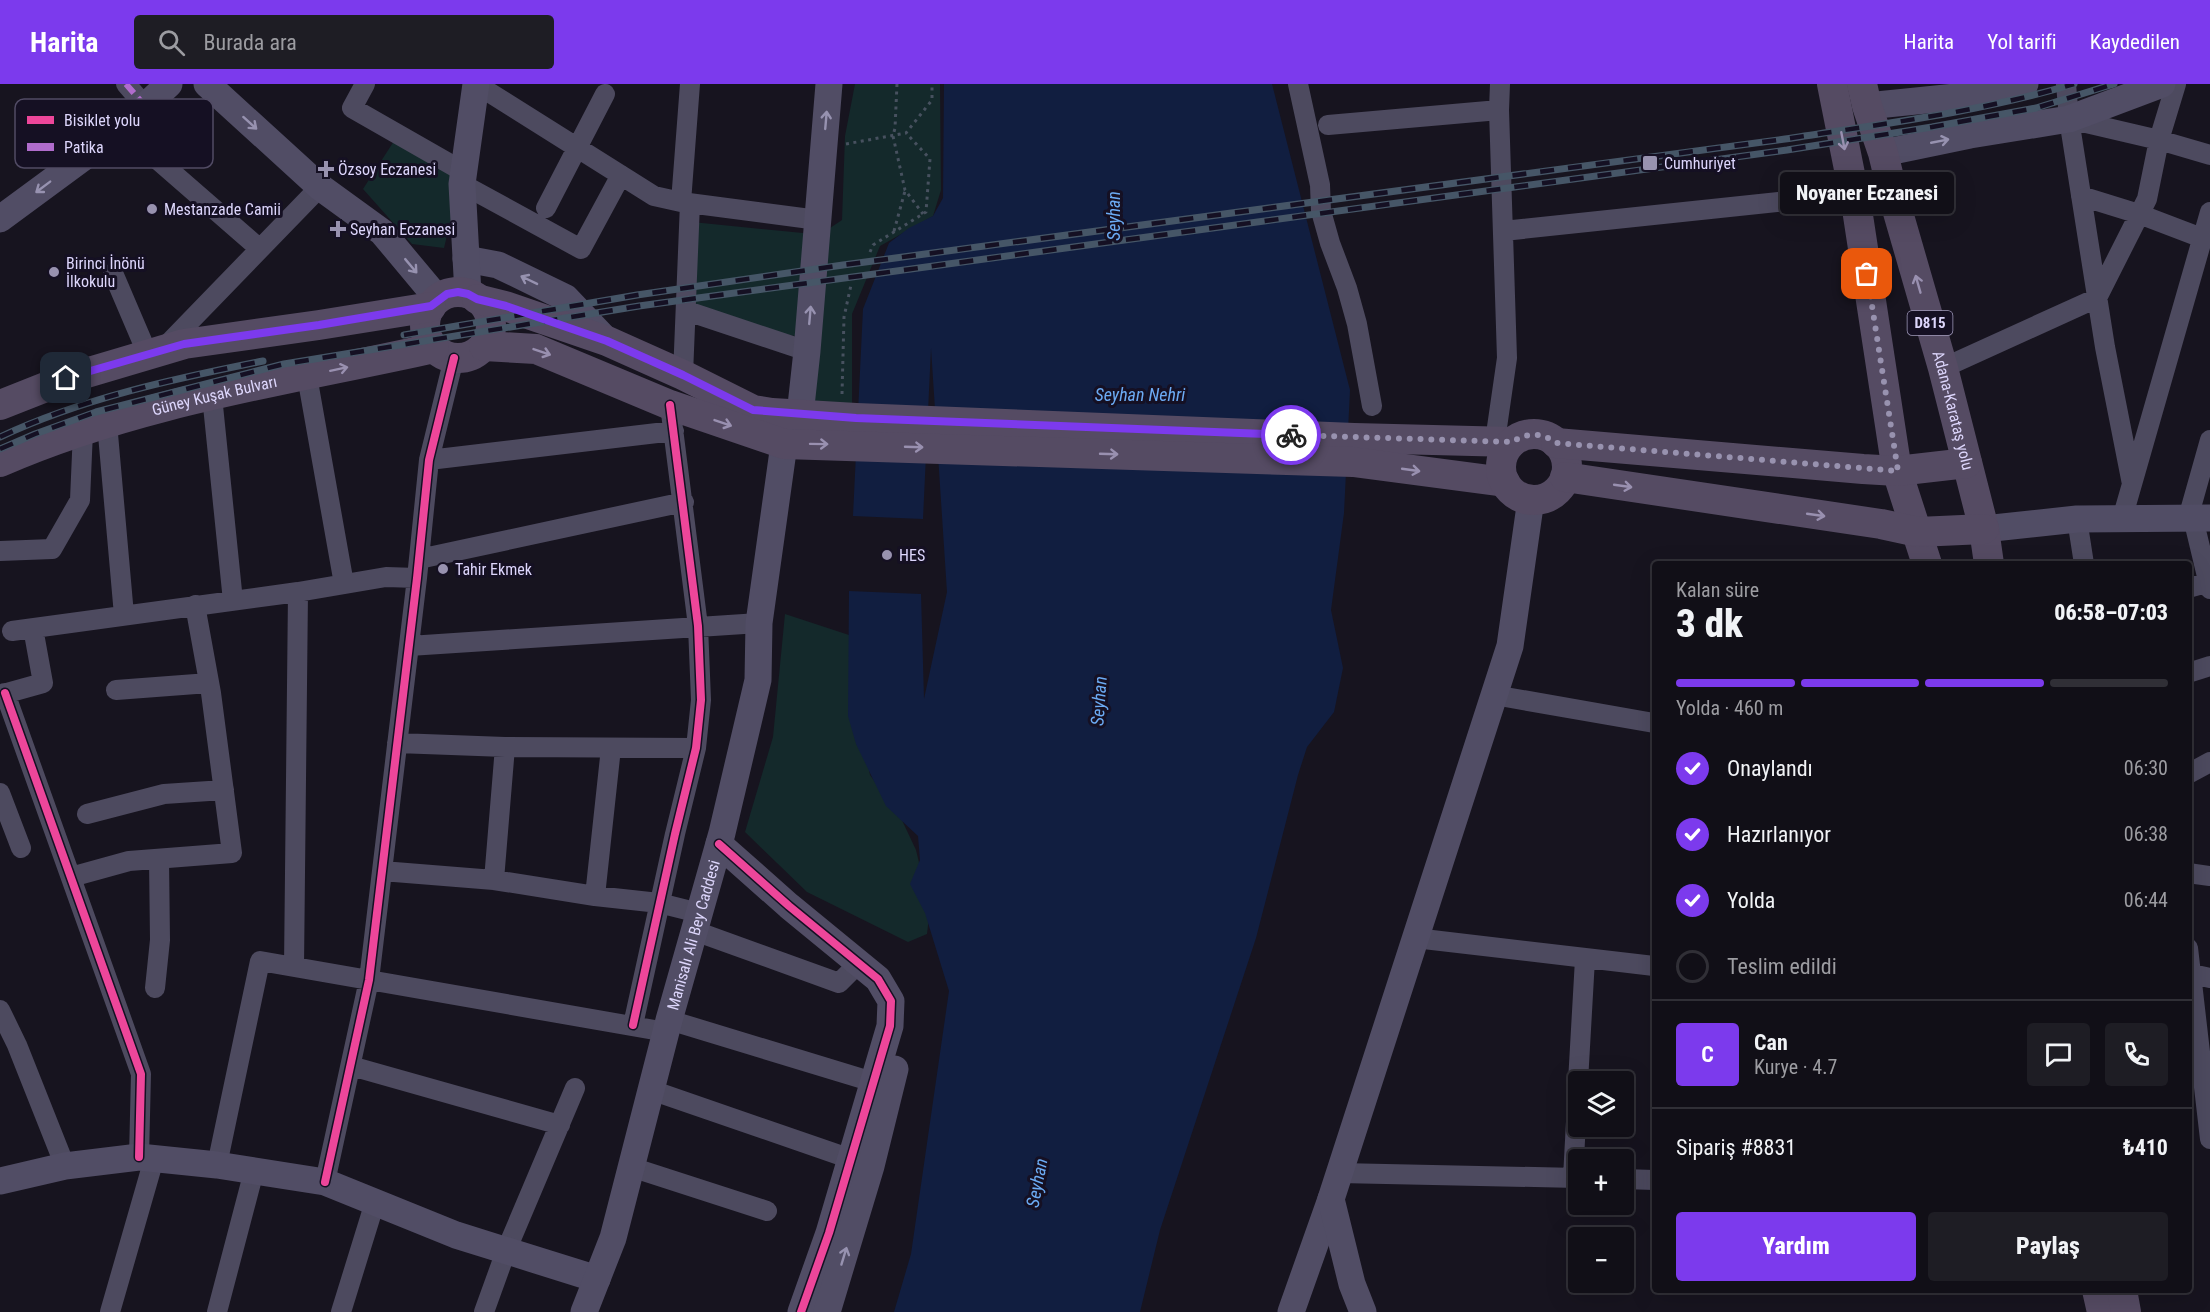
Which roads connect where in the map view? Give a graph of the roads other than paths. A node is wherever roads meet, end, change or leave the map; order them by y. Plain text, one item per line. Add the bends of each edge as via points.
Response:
1 (126, 84) edge
2 (170, 84) edge
3 (207, 84) edge
4 (365, 84) edge
5 (476, 84) edge
6 (690, 84) edge
7 (829, 84) edge
8 (1299, 84) edge
9 (1500, 84) edge
10 (1832, 84) edge
11 (2025, 84) edge
12 (2066, 84) edge
13 (2162, 84) edge
14 (2176, 84) edge
15 (605, 94) dead end
16 (1864, 95) edge
17 (139, 99) edge
18 (153, 99) edge
19 (1498, 110) junction
20 (2069, 119) junction
21 (1328, 125) dead end
22 (2159, 140) junction
23 (578, 148) junction
24 (1883, 153) junction
25 (2210, 156) edge
26 (68, 168) edge
27 (167, 168) edge
28 (621, 175) junction
29 (463, 178) junction
30 (320, 188) junction
31 (1854, 194) junction
32 (2081, 196) junction
33 (686, 202) junction
34 (546, 208) dead end
35 (2210, 212) edge
36 (2139, 214) junction
37 (0, 219) edge
38 (818, 220) junction
39 (1503, 231) junction
40 (2202, 238) junction
41 (260, 249) junction
42 (466, 259) junction
43 (113, 273) dead end
44 (473, 296) junction
45 (2097, 298) junction
46 (434, 303) junction
47 (687, 311) junction
48 (607, 341) junction
49 (484, 346) junction
50 (807, 351) junction
51 (155, 352) junction
52 (444, 353) junction
53 (1943, 368) junction
54 (683, 375) junction
55 (307, 376) junction
56 (212, 396) junction
57 (0, 405) edge
58 (1372, 406) dead end
59 (800, 415) junction
60 (672, 418) junction
61 (851, 422) junction
62 (95, 427) junction
63 (2210, 440) edge
64 (1503, 442) junction
65 (1556, 443) junction
66 (784, 444) junction
67 (1354, 450) junction
68 (429, 460) junction
69 (0, 462) edge
70 (1967, 463) junction
71 (1898, 471) junction
72 (1565, 477) junction
73 (1505, 482) junction
74 (2132, 484) junction
75 (1531, 499) junction
76 (684, 502) junction
77 (2197, 518) edge
78 (2077, 519) junction
79 (2122, 519) junction
80 (1984, 529) junction
81 (1918, 532) junction
82 (0, 551) edge
83 (1926, 561) edge
84 (1989, 561) edge
85 (2084, 561) edge
86 (418, 569) junction
87 (344, 584) junction
88 (2209, 585) edge
89 (2192, 587) edge
90 (298, 592) junction
91 (233, 601) junction
92 (195, 605) junction
93 (124, 615) junction
94 (759, 623) junction
95 (698, 626) junction
96 (33, 628) junction
97 (12, 631) dead end
98 (409, 646) junction
99 (2210, 666) edge
100 (2192, 672) edge
101 (209, 684) junction
102 (116, 690) dead end
103 (3, 694) edge
104 (1494, 695) junction
105 (1652, 723) edge
106 (398, 743) junction
107 (506, 747) junction
108 (611, 748) junction
109 (696, 748) junction
110 (2210, 762) edge
111 (2192, 772) edge
112 (224, 790) junction
113 (0, 793) edge
114 (87, 814) dead end
115 (719, 844) junction
116 (21, 848) dead end
117 (159, 859) junction
118 (382, 871) junction
119 (2192, 874) edge
120 (2210, 876) edge
121 (71, 877) junction
122 (494, 880) junction
123 (595, 896) junction
124 (659, 903) junction
125 (697, 922) junction
126 (1415, 938) junction
127 (2192, 957) edge
128 (1585, 959) junction
129 (859, 963) junction
130 (1652, 966) edge
131 (294, 967) junction
132 (2201, 976) edge
133 (369, 980) junction
134 (155, 988) dead end
135 (0, 1010) edge
136 (633, 1025) junction
137 (668, 1026) junction
138 (351, 1066) junction
139 (2200, 1070) edge
140 (1579, 1071) edge
141 (873, 1082) junction
142 (575, 1088) dead end
143 (651, 1090) junction
144 (560, 1125) junction
145 (2210, 1139) edge
146 (147, 1158) junction
147 (851, 1159) junction
148 (217, 1165) junction
149 (65, 1166) junction
150 (632, 1167) junction
151 (254, 1171) junction
152 (1339, 1173) junction
153 (1568, 1178) edge
154 (1634, 1179) edge
155 (1652, 1179) edge
156 (0, 1181) edge
157 (325, 1182) junction
158 (1331, 1199) junction
159 (375, 1202) junction
160 (767, 1211) dead end
161 (506, 1251) junction
162 (597, 1279) junction
163 (2098, 1293) edge
164 (2123, 1293) edge
165 (110, 1312) edge
166 (218, 1312) edge
167 (341, 1312) edge
168 (484, 1312) edge
169 (584, 1312) edge
170 (801, 1312) edge
171 (827, 1312) edge
172 (1290, 1312) edge
173 (1363, 1312) edge
174 (2102, 1312) edge
175 (2126, 1312) edge

1 - 17 street
2 - 18 main road
3 -> 30 main road
4 - 29 street via 352,108
5 - 23 street
5 - 29 main road
6 - 33 street
38 -> 7 main road
8 - 58 street via 1320,185 1321,211 1358,324
9 - 19 street
10 -> 31 main road
11 - 16 main road via 1995,93
12 - 20 street
13 - 20 main road
14 - 22 street
15 - 23 street
16 - 24 main road, Adana-Karataş yolu / D815
19 - 21 street
19 - 39 street
20 - 22 street
24 -> 20 main road
20 - 32 street
22 - 25 street
22 - 36 street
23 - 28 street
23 - 34 street
53 -> 24 main road, Adana-Karataş yolu / D815
26 -> 37 main road
27 - 41 street
28 - 29 street via 582,249
28 - 33 street via 654,196
29 - 42 main road
30 - 41 street
30 -> 46 main road via 382,232
31 - 39 street
31 - 71 main road
32 - 36 street
32 - 45 street
33 - 38 street
33 - 47 street
35 - 40 street
36 - 40 street
36 - 45 street
50 -> 38 main road
39 - 64 street via 1507,358
40 - 74 street
41 - 51 street
42 - 44 main road
48 -> 42 main road via 566,298 498,265
43 - 51 street
44 - 46 main road via 458,292
44 - 48 main road
44 - 49 main road via 485,306 491,326
45 - 53 street
45 - 74 street
46 - 51 main road
46 - 52 main road via 425,328 428,339
47 - 50 street
47 - 54 street
48 - 54 main road
49 - 52 main road via 465,358
49 -> 60 main road via 536,349
50 - 59 main road
51 - 57 main road via 66,378
55 -> 52 main road, Güney Kuşak Bulvarı
52 - 68 street
53 - 70 main road, Adana-Karataş yolu / D815
54 - 59 main road via 753,410
55 - 56 main road, Güney Kuşak Bulvarı
55 - 87 street
56 - 62 main road, Güney Kuşak Bulvarı
56 - 91 street
59 - 61 main road
59 - 66 main road
60 -> 66 main road
60 - 68 street
60 - 76 street
66 -> 61 main road
61 - 67 main road
62 - 69 main road, Güney Kuşak Bulvarı
62 - 82 street via 80,500 52,549
62 - 93 street
63 - 77 street
64 - 65 main road via 1530,434 1548,437
64 - 67 main road
64 - 73 main road via 1501,472
65 - 71 main road
65 - 72 main road via 1566,459
66 - 94 main road, Manisalı Ali Bey Caddesi
67 -> 73 main road
68 - 86 street
70 - 71 main road
70 - 80 main road, Adana-Karataş yolu / D815
71 - 81 main road
72 - 75 main road via 1552,494
72 -> 81 main road
73 - 75 main road via 1520,497
74 - 79 street
75 - 104 main road via 1510,645
76 - 86 street
76 - 95 street
77 - 79 main road
77 - 88 street
78 - 79 main road
78 - 80 main road
78 - 85 street
80 - 81 main road
80 - 84 main road, Adana-Karataş yolu / D815
81 - 83 main road
86 - 87 street
86 - 98 street
87 - 90 street
88 - 89 street
90 - 91 street
90 - 131 street
91 - 92 street
92 - 93 street
92 - 101 street
93 - 96 street
94 - 95 street
94 - 115 main road, Manisalı Ali Bey Caddesi via 758,680
95 - 98 street
95 - 109 street via 701,700
96 - 97 street
96 - 103 street via 43,684
98 - 106 street
99 - 100 street
101 - 102 street
101 - 112 street
103 - 121 street
104 - 105 street
104 - 126 main road
106 - 107 street
106 - 118 street
107 - 108 street
107 - 122 street
108 - 109 street
108 - 123 street
109 - 124 street
110 - 111 street
112 - 114 street via 164,794
112 - 117 street via 232,853
113 - 116 street
115 - 125 main road, Manisalı Ali Bey Caddesi
115 - 129 main road
117 - 121 street via 129,861
117 - 134 street via 160,940
118 - 122 street
118 - 133 street
119 - 120 street
121 - 146 street via 141,1074
122 - 123 street
123 - 124 street
124 - 125 street
124 - 136 street
125 - 129 street via 839,983
125 - 137 main road, Manisalı Ali Bey Caddesi
126 - 128 street
126 - 152 main road
127 - 132 street
128 - 130 street
128 - 140 street
129 - 141 main road via 878,979 891,1001 890,1026
171 -> 129 main road via 873,1155 905,1031 908,1002 898,978
131 - 133 street
131 - 148 street via 260,962
132 - 139 street
133 - 136 street
133 - 138 street
135 - 149 street
136 - 137 street
137 - 141 street
137 - 143 main road, Manisalı Ali Bey Caddesi
138 - 144 street
138 - 157 street
139 - 145 street
141 - 147 main road
142 - 144 street
143 - 147 street
143 - 150 main road, Manisalı Ali Bey Caddesi
144 - 161 street
146 - 148 main road
146 - 149 main road
146 - 165 street
147 - 170 main road
148 - 151 main road
149 - 156 main road
150 - 160 street
150 - 162 main road, Manisalı Ali Bey Caddesi via 613,1238
151 - 157 main road
151 - 166 street
152 - 153 street
152 - 158 main road
154 - 155 street
157 - 159 main road
158 - 172 main road
158 - 173 main road
159 - 161 main road
159 - 167 street
161 - 162 main road
161 - 168 street
162 - 169 main road, Manisalı Ali Bey Caddesi
163 - 174 main road
164 - 175 main road

